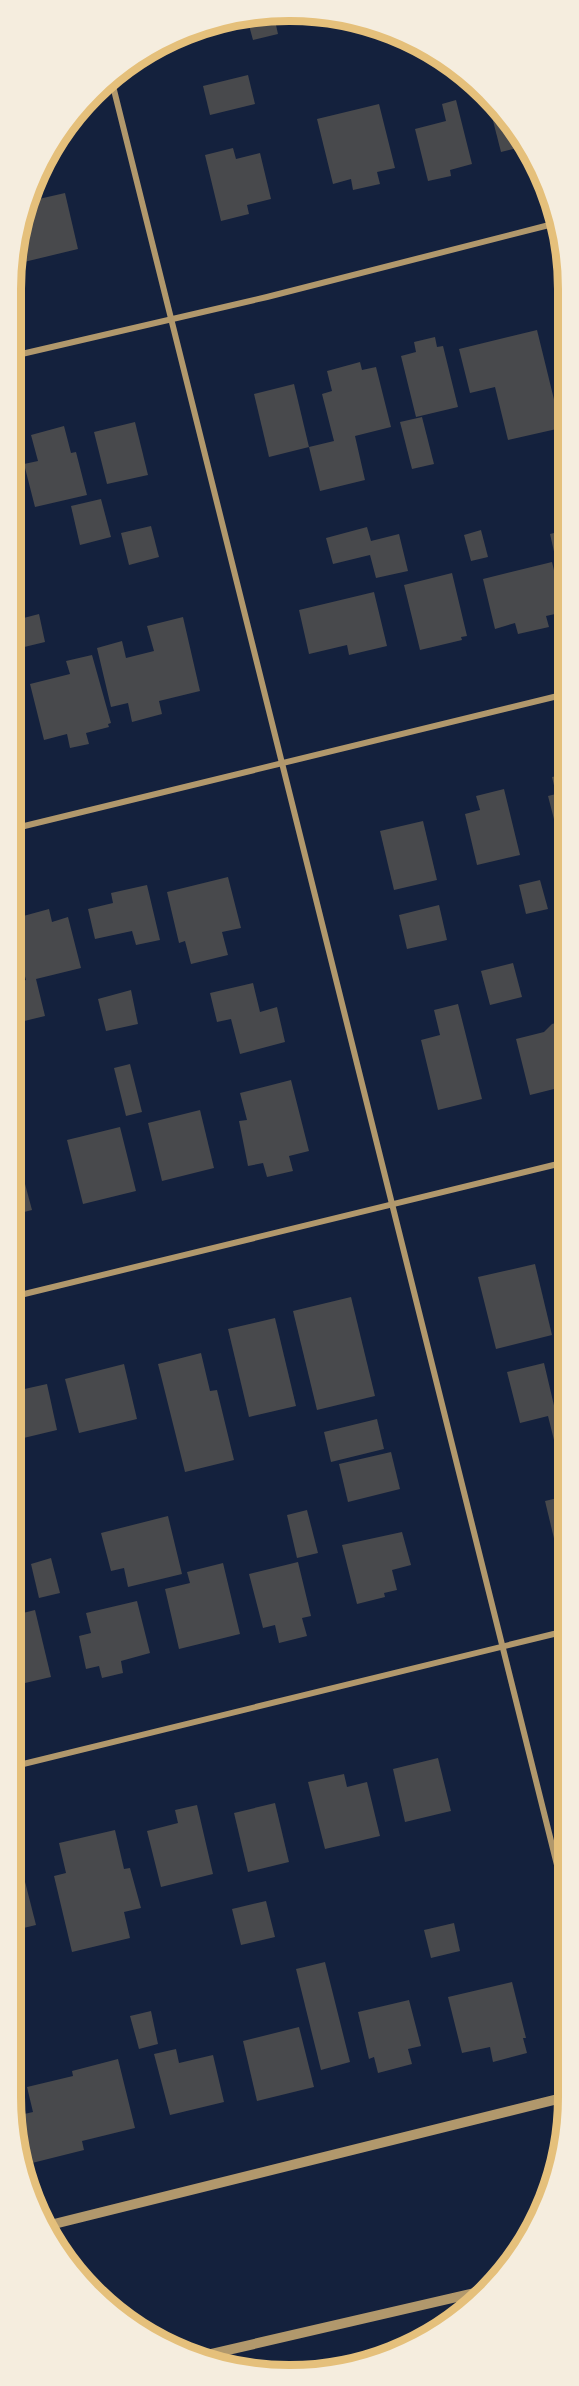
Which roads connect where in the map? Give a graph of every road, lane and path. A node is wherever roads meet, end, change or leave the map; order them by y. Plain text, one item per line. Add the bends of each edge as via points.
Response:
1 (113, 87) edge
2 (550, 225) edge
3 (172, 317) junction
4 (21, 354) edge
5 (558, 696) edge
6 (283, 764) junction
7 (21, 827) edge
8 (558, 1164) edge
9 (391, 1204) junction
10 (21, 1295) edge
11 (558, 1633) edge
12 (501, 1647) junction
13 (21, 1765) edge
14 (558, 1870) edge
15 (558, 2099) edge
16 (54, 2224) edge
17 (471, 2294) edge
18 (212, 2354) edge

1 - 3 street
2 - 3 street via 267,297
3 - 4 street
3 - 6 street
5 - 6 street
6 - 7 street
6 - 9 street
8 - 9 street
9 - 10 street
9 - 12 street
11 - 12 street
12 - 13 street
12 - 14 street
15 - 16 street
17 - 18 street

